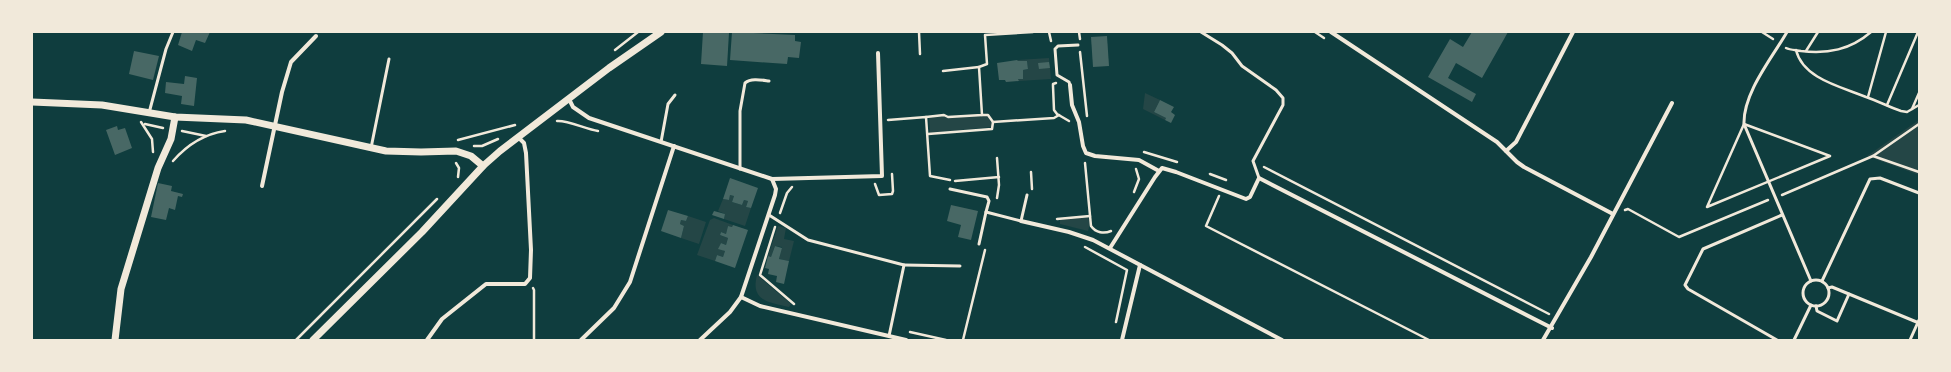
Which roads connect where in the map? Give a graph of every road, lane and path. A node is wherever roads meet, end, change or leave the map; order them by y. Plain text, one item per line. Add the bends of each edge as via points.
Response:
1 (173, 32) edge
2 (638, 32) edge
3 (661, 32) edge
4 (919, 32) edge
5 (1033, 32) edge
6 (1079, 32) edge
7 (1201, 32) edge
8 (1315, 32) edge
9 (1331, 32) edge
10 (1573, 32) edge
11 (1762, 32) edge
12 (1787, 32) edge
13 (1818, 32) edge
14 (1871, 32) edge
15 (1886, 32) edge
16 (1918, 32) edge
17 (316, 36) dead end
18 (1328, 41) dead end
19 (1780, 44) junction
20 (1078, 45) dead end
21 (1796, 50) junction
22 (612, 52) dead end
23 (1806, 52) junction
24 (878, 53) dead end
25 (920, 54) dead end
26 (389, 58) dead end
27 (979, 67) junction
28 (943, 71) dead end
29 (769, 81) dead end
30 (1070, 85) joint
31 (1919, 93) edge
32 (675, 95) dead end
33 (1868, 98) junction
34 (569, 99) junction
35 (32, 102) edge
36 (1672, 103) dead end
37 (1887, 105) junction
38 (1919, 105) edge
39 (1912, 110) junction
40 (149, 113) junction
41 (982, 115) junction
42 (1059, 115) dead end
43 (175, 117) junction
44 (926, 117) junction
45 (1087, 119) dead end
46 (139, 120) dead end
47 (552, 121) dead end
48 (880, 121) junction
49 (993, 122) junction
50 (1744, 124) junction
51 (1919, 124) edge
52 (274, 125) junction
53 (230, 130) dead end
54 (508, 132) dead end
55 (605, 133) dead end
56 (928, 134) junction
57 (503, 135) dead end
58 (518, 137) junction
59 (458, 140) junction
60 (451, 141) dead end
61 (660, 142) junction
62 (465, 143) dead end
63 (471, 146) dead end
64 (674, 146) junction
65 (371, 148) junction
66 (1137, 151) dead end
67 (1506, 151) junction
68 (153, 155) dead end
69 (1872, 156) junction
70 (997, 158) dead end
71 (453, 160) dead end
72 (1183, 164) dead end
73 (170, 165) dead end
74 (483, 166) junction
75 (1261, 166) dead end
76 (740, 168) junction
77 (1159, 171) junction
78 (1031, 172) dead end
79 (1204, 172) dead end
80 (1919, 172) edge
81 (999, 177) junction
82 (457, 178) dead end
83 (1259, 178) junction
84 (772, 179) junction
85 (1226, 180) dead end
86 (1768, 182) junction
87 (262, 186) dead end
88 (950, 189) dead end
89 (1221, 190) junction
90 (1919, 193) edge
91 (1032, 194) dead end
92 (440, 195) dead end
93 (1027, 195) dead end
94 (1775, 197) junction
95 (995, 203) dead end
96 (986, 212) junction
97 (1613, 214) junction
98 (769, 215) junction
99 (1782, 215) junction
100 (1090, 216) dead end
101 (778, 220) junction
102 (1052, 220) dead end
103 (1021, 221) junction
104 (979, 244) dead end
105 (1080, 244) dead end
106 (985, 248) dead end
107 (1110, 248) junction
108 (904, 265) junction
109 (1140, 265) junction
110 (960, 266) dead end
111 (1811, 281) junction
112 (1822, 282) junction
113 (533, 288) dead end
114 (1828, 288) junction
115 (1849, 294) junction
116 (741, 297) junction
117 (797, 305) dead end
118 (1811, 305) junction
119 (1816, 306) junction
120 (1551, 313) dead end
121 (1919, 322) edge
122 (1115, 325) dead end
123 (891, 327) junction
124 (1552, 328) junction
125 (889, 336) junction
126 (115, 340) edge
127 (296, 340) edge
128 (313, 340) edge
129 (427, 340) edge
130 (534, 340) edge
131 (581, 340) edge
132 (700, 340) edge
133 (906, 340) edge
134 (946, 340) edge
135 (963, 340) edge
136 (1122, 340) edge
137 (1282, 340) edge
138 (1429, 340) edge
139 (1543, 340) edge
140 (1777, 340) edge
141 (1794, 340) edge
142 (1910, 340) edge

1 - 40 lane
2 - 22 path
3 - 34 street
4 - 25 path
5 - 27 path via 985,35 987,64
6 - 45 path
7 - 83 lane via 1232,53 1242,66 1283,98 1283,105 1253,162
8 - 18 path
9 - 67 street via 1497,142
10 - 67 street via 1516,142
11 - 19 path
12 - 19 lane
13 - 23 path
14 - 23 path via 1859,41 1834,50 1822,53
15 - 33 path
16 - 37 path
17 - 52 street via 291,62
19 - 21 path
19 - 50 lane via 1756,83
20 - 30 lane via 1058,46 1055,49 1056,75
21 - 23 path
21 - 33 path via 1803,63 1820,78
24 - 48 street
26 - 65 lane
27 - 28 path
27 - 41 path
29 - 76 lane via 753,80 744,83 740,111
30 - 77 street via 1072,104 1080,122 1086,153 1138,160
31 - 39 path
32 - 61 lane via 668,104
33 - 37 path
34 - 58 street
34 - 61 street via 573,108 589,118
35 - 40 street via 108,105
36 - 97 street
37 - 39 path via 1904,112
38 - 39 path
40 - 43 street
41 - 44 path via 948,117 944,114
41 - 49 path via 988,114
42 - 49 path via 1054,118
43 - 52 street via 235,119
43 - 126 street via 171,139 158,168 121,288
44 - 48 path
44 - 56 path
46 - 68 path via 149,132 154,148
47 - 55 path via 564,121
48 - 84 street via 882,176
49 - 56 path via 992,129
50 - 86 lane
50 - 86 path via 1707,207
50 - 86 path via 1830,156
51 - 69 path
52 - 65 street
52 - 87 street
53 - 73 path via 210,134 198,140
54 - 59 path via 518,125
56 - 81 path via 926,138 931,176 955,181
57 - 63 path via 482,146
58 - 74 street
58 - 129 street via 526,150 530,212 529,281 524,284 489,283 442,319
59 - 60 path
59 - 62 path
61 - 64 street
64 - 76 street
64 - 131 street via 630,282 614,308
65 - 74 street via 401,152 456,150 471,156
66 - 72 path
67 - 97 street via 1524,167
69 - 80 path
69 - 94 path
70 - 81 path
71 - 82 path via 459,168
74 - 128 street via 422,232
75 - 120 path via 1547,314
76 - 84 street
77 - 89 street via 1162,168 1167,169
77 - 107 street
78 - 91 path
79 - 85 path
81 - 95 path
83 - 89 street via 1247,199
83 - 124 street
84 - 98 street via 776,191
86 - 94 lane
88 - 96 lane via 988,198
89 - 138 path via 1206,226
90 - 112 lane via 1880,178 1870,179
92 - 127 path
93 - 103 lane
94 - 97 path via 1679,237 1628,209
94 - 99 lane
96 - 103 lane
96 - 104 lane
97 - 124 street
98 - 101 lane
98 - 116 street
99 - 111 lane
99 - 140 lane via 1703,249 1685,285
100 - 102 path
101 - 108 lane via 808,240
101 - 117 path via 760,275
103 - 107 street via 1078,235
105 - 122 path via 1127,270
106 - 135 path
107 - 109 street
108 - 110 lane
108 - 123 lane
109 - 136 street
109 - 137 street
111 - 112 lane
111 - 118 lane via 1805,286 1803,293 1805,301
112 - 114 lane
113 - 130 path
114 - 115 lane via 1832,287
114 - 119 lane via 1826,300
115 - 119 lane via 1836,321 1817,311
115 - 121 lane
116 - 125 street via 760,306
116 - 132 street via 730,312
118 - 119 lane
118 - 141 lane
121 - 142 lane
123 - 125 lane
123 - 134 path
124 - 139 street
125 - 133 street

